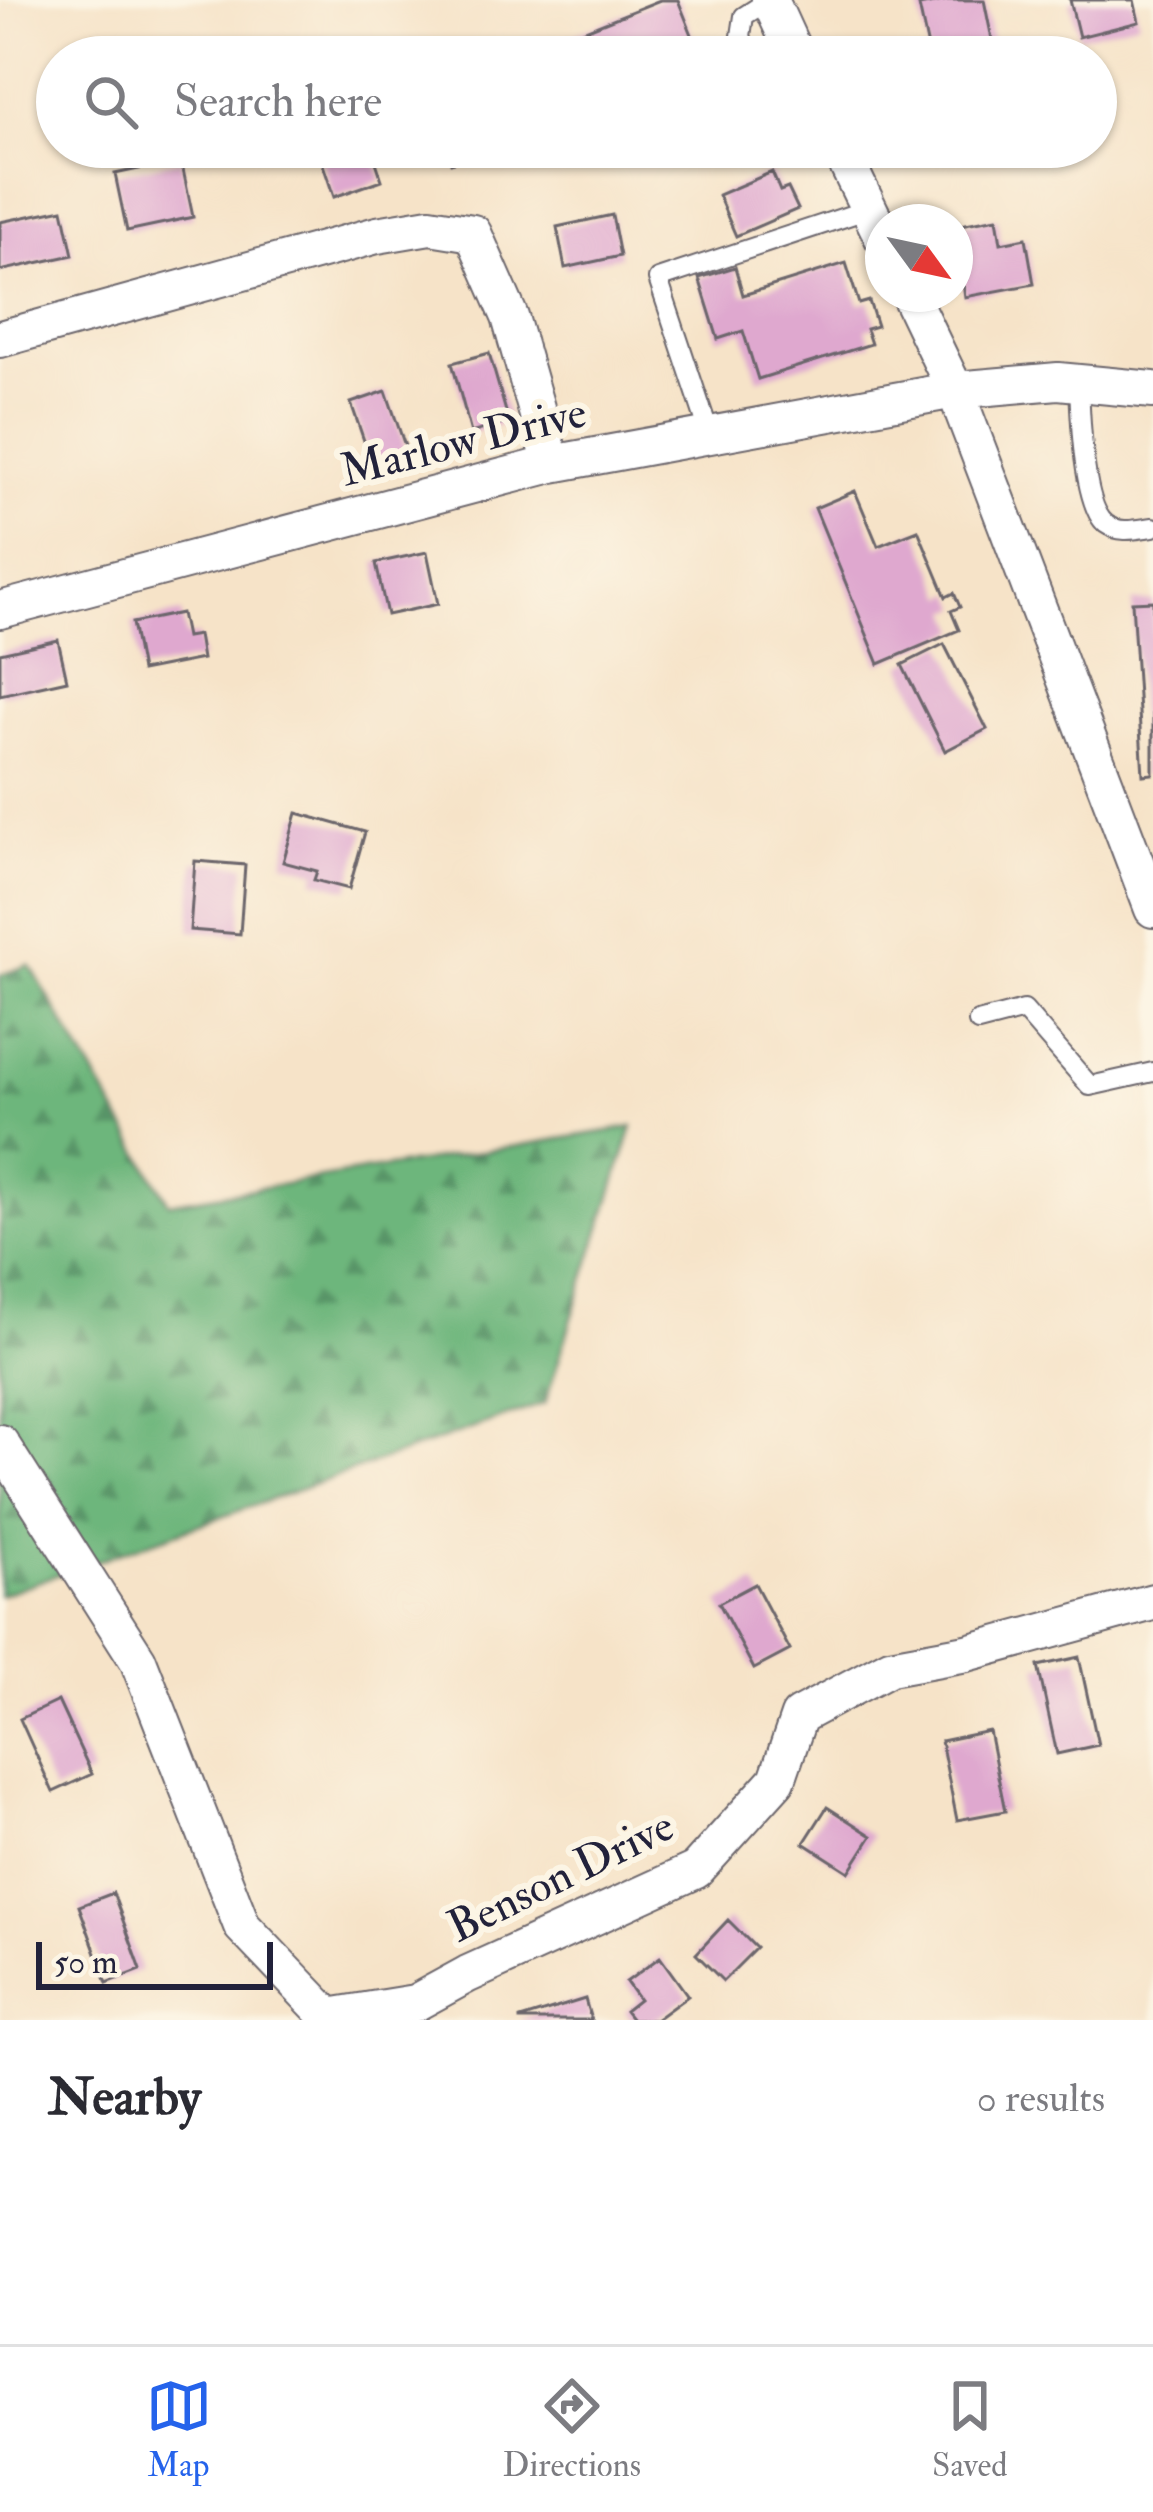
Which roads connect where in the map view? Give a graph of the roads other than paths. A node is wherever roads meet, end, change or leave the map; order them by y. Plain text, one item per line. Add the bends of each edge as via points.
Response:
1 (770, 0) edge
2 (741, 36) edge
3 (786, 36) edge
4 (849, 168) edge
5 (866, 204) edge
6 (865, 227) edge
7 (918, 312) edge
8 (0, 339) edge
9 (1079, 383) junction
10 (955, 390) junction
11 (1153, 390) edge
12 (710, 435) junction
13 (552, 464) junction
14 (1153, 527) edge
15 (0, 610) edge
16 (1153, 909) edge
17 (978, 1022) dead end
18 (1153, 1072) edge
19 (0, 1443) edge
20 (1153, 1602) edge

1 - 2 lane via 744,16
1 - 3 street
4 - 5 street
6 - 12 lane via 658,279
7 - 10 street
8 - 13 street via 377,236 430,226 473,233 510,317
9 - 10 street, Marlow Drive
9 - 11 street, Marlow Drive
9 - 14 lane via 1103,522 1122,531
10 - 12 street, Marlow Drive
10 - 16 street
12 - 13 street, Marlow Drive
13 - 15 street, Marlow Drive
17 - 18 lane via 1024,1010 1090,1086
19 - 20 street, Benson Drive via 138,1660 242,1926 329,2017 415,2002 696,1870 777,1780 799,1716 890,1666

